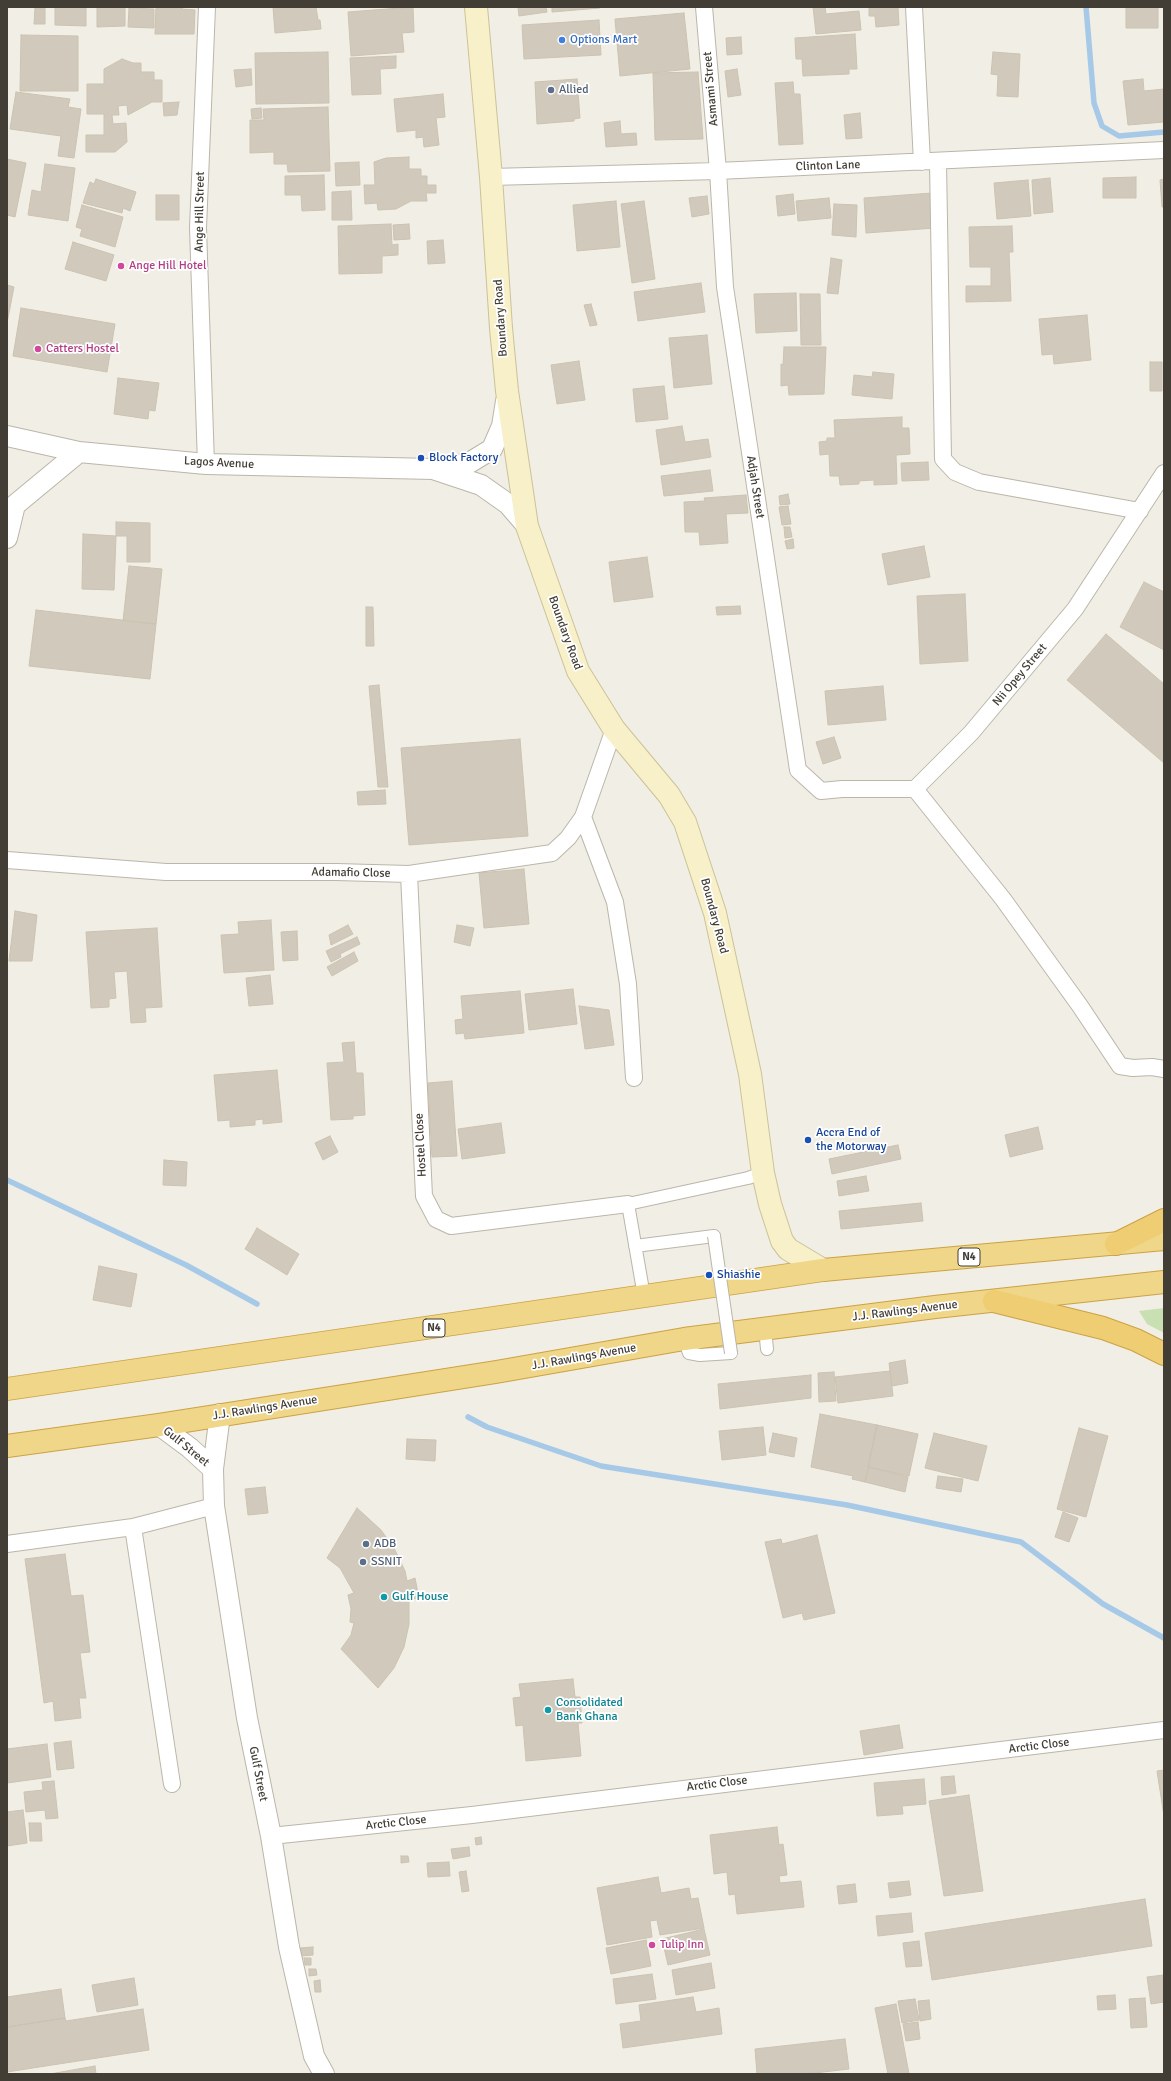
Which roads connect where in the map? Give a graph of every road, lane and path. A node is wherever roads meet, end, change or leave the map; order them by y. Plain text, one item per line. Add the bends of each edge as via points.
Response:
1 (207, 7) edge
2 (476, 7) edge
3 (704, 7) edge
4 (914, 7) edge
5 (1164, 150) edge
6 (922, 162) junction
7 (938, 162) junction
8 (718, 171) junction
9 (491, 177) junction
10 (507, 391) junction
11 (7, 436) edge
12 (79, 452) junction
13 (206, 464) junction
14 (434, 469) junction
15 (1164, 473) edge
16 (11, 498) edge
17 (1140, 511) junction
18 (527, 526) junction
19 (7, 538) edge
20 (614, 729) junction
21 (915, 788) junction
22 (583, 817) junction
23 (7, 860) edge
24 (409, 874) junction
25 (1164, 1069) edge
26 (634, 1078) dead end
27 (763, 1173) junction
28 (628, 1204) junction
29 (1164, 1220) edge
30 (1164, 1239) edge
31 (1116, 1244) junction
32 (635, 1246) junction
33 (823, 1270) junction
34 (1164, 1282) edge
35 (644, 1296) junction
36 (994, 1301) junction
37 (684, 1339) junction
38 (1164, 1354) edge
39 (7, 1389) edge
40 (220, 1414) junction
41 (159, 1425) junction
42 (7, 1446) edge
43 (214, 1469) junction
44 (214, 1506) junction
45 (133, 1527) junction
46 (7, 1544) edge
47 (1164, 1730) edge
48 (172, 1784) dead end
49 (270, 1836) junction
50 (324, 2074) edge

1 - 13 street, Ange Hill Street via 198,228
2 - 9 main road, Boundary Road
3 - 8 street, Asmami Street
4 - 6 street
5 - 7 street, Clinton Lane
6 - 7 street, Clinton Lane
6 - 8 street, Clinton Lane
7 - 17 street via 943,459 955,472 979,482
8 - 9 street, Clinton Lane
8 - 21 street, Adjah Street via 725,287 798,770 821,791
9 - 10 main road, Boundary Road
10 - 14 street, Lagos Avenue via 502,426 492,449 469,463
10 - 18 main road, Boundary Road
11 - 12 street, Lagos Avenue
12 - 13 street, Lagos Avenue
12 - 16 street
13 - 14 street, Lagos Avenue
14 - 18 street, Lagos Avenue via 481,485 508,504
15 - 17 street, Nii Opey Street
16 - 19 street
17 - 21 street, Nii Opey Street via 1075,609 971,733
18 - 20 main road, Boundary Road via 578,671
20 - 22 street, Adamafio Close
20 - 27 main road, Boundary Road via 669,795 685,822 694,845 715,913 750,1074
21 - 25 street via 1003,899 1120,1066
22 - 24 street, Adamafio Close via 568,838 552,853
22 - 26 street via 615,902 628,984
23 - 24 street, Adamafio Close via 166,872
24 - 28 street, Hostel Close via 424,1196 436,1220 452,1226
27 - 28 street
27 - 33 main road, Boundary Road via 782,1241 800,1258
28 - 32 street
29 - 31 highway
30 - 31 highway, N4
31 - 33 highway, N4
32 - 35 street
32 - 37 street, bridge via 714,1236 731,1353 689,1353
33 - 35 highway, N4
34 - 36 highway, J.J. Rawlings Avenue
35 - 39 highway, N4
36 - 37 highway, J.J. Rawlings Avenue via 935,1306 766,1338
36 - 38 highway via 1103,1328
37 - 40 highway, J.J. Rawlings Avenue via 496,1372
40 - 41 highway, J.J. Rawlings Avenue
40 - 43 street, Gulf Street
41 - 42 highway, J.J. Rawlings Avenue
41 - 43 street, Gulf Street
43 - 44 street, Gulf Street
44 - 45 street
44 - 49 street, Gulf Street via 247,1718
45 - 46 street
45 - 48 street
47 - 49 street, Arctic Close via 472,1815
49 - 50 street, Gulf Street via 291,1955 314,2056

